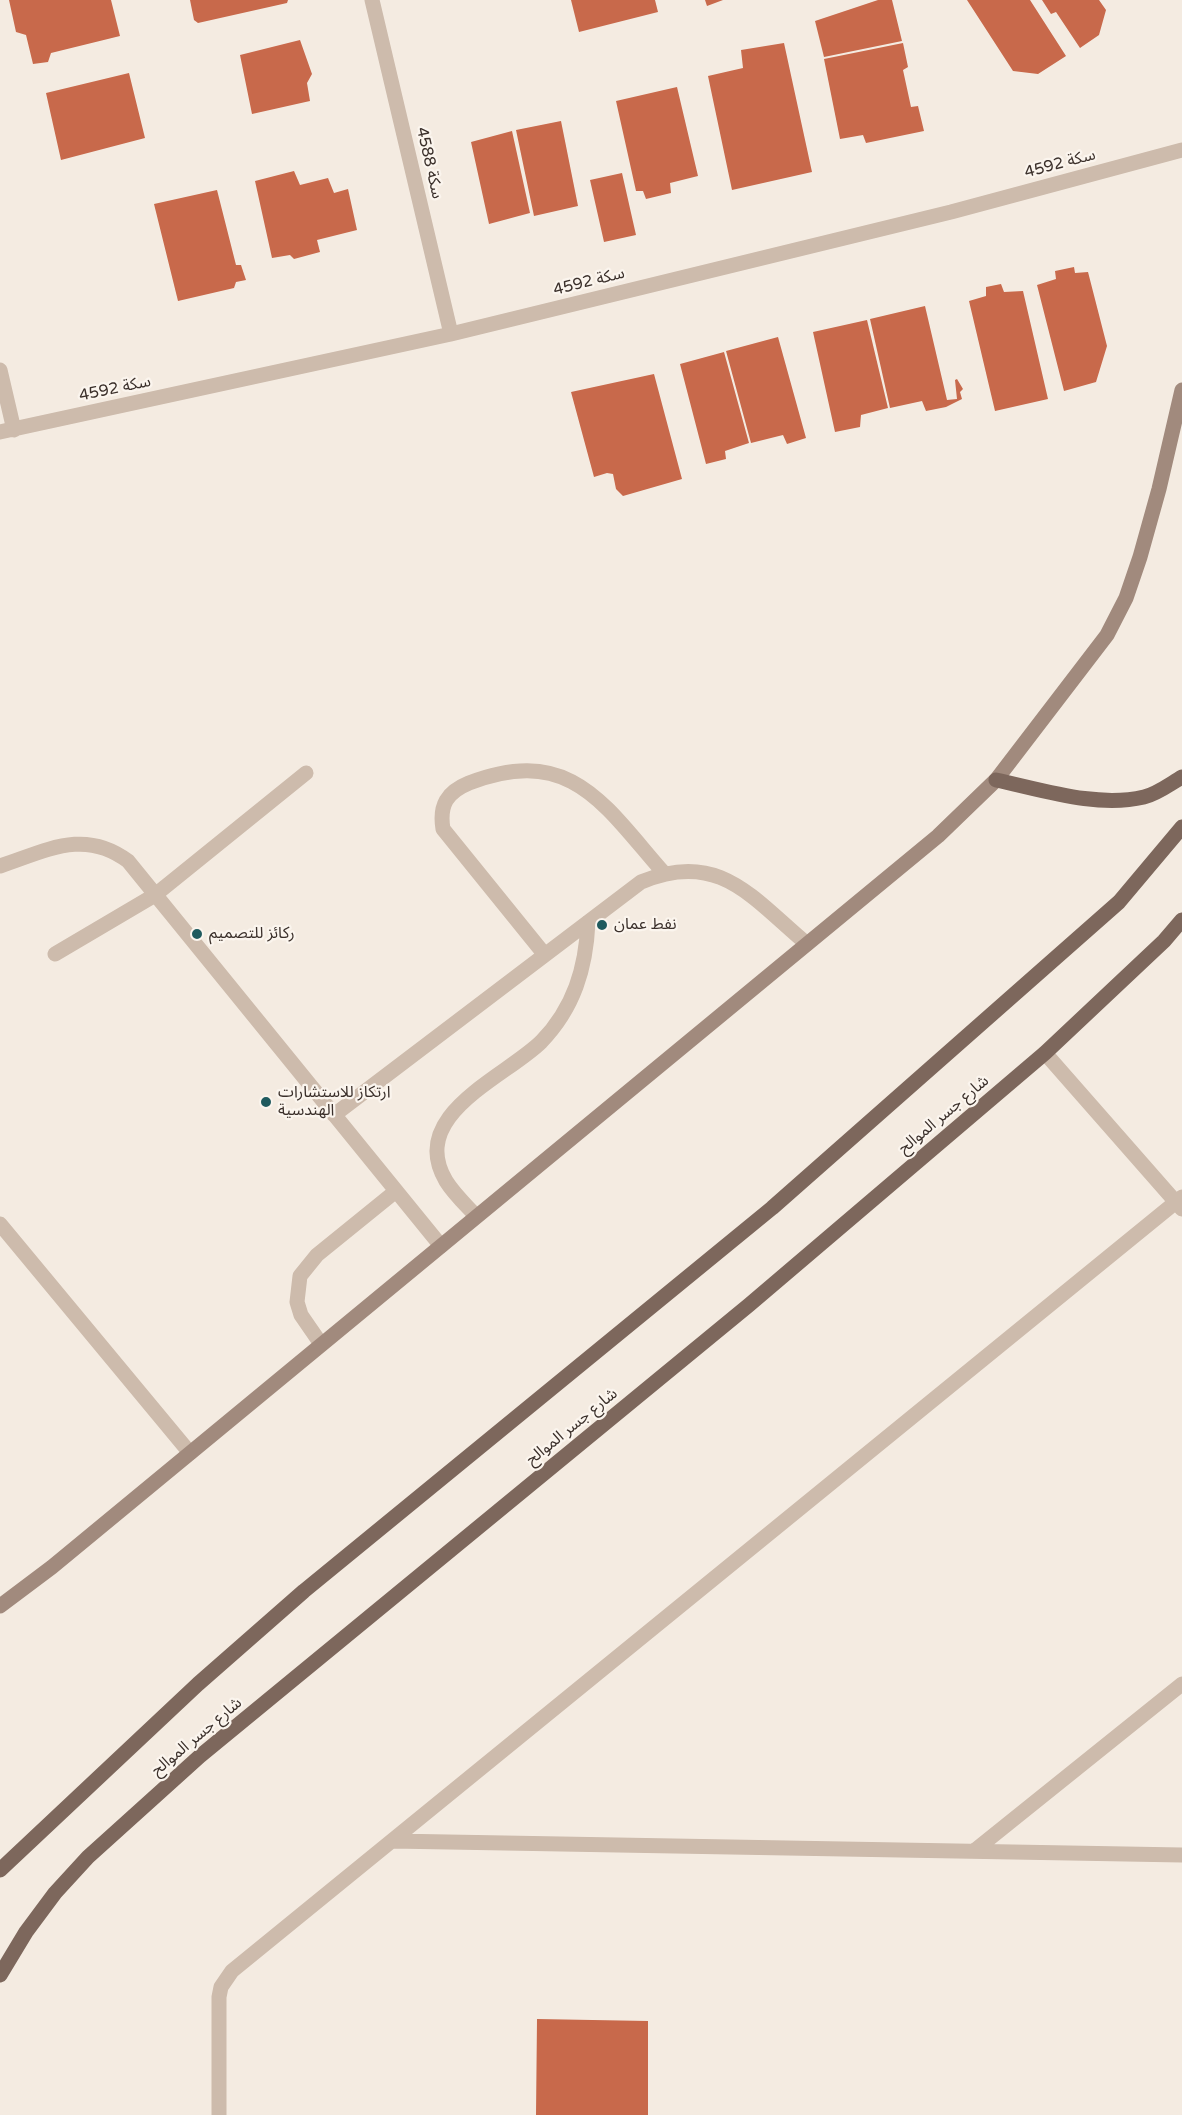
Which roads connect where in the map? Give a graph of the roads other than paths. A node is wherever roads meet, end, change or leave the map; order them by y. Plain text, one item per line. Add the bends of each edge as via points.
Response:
1 (372, 0) edge
2 (1182, 150) edge
3 (451, 334) junction
4 (0, 370) edge
5 (1182, 390) edge
6 (7, 431) edge
7 (306, 773) dead end
8 (1182, 777) edge
9 (996, 780) junction
10 (1182, 827) edge
11 (0, 866) edge
12 (663, 872) junction
13 (156, 895) junction
14 (1182, 920) edge
15 (588, 922) junction
16 (807, 944) junction
17 (55, 954) dead end
18 (544, 955) junction
19 (1045, 1053) junction
20 (334, 1115) junction
21 (396, 1191) junction
22 (1180, 1202) edge
23 (476, 1216) junction
24 (0, 1224) edge
25 (441, 1246) junction
26 (321, 1344) junction
27 (190, 1453) junction
28 (0, 1606) edge
29 (1182, 1684) edge
30 (392, 1841) junction
31 (974, 1851) junction
32 (1182, 1855) edge
33 (0, 1870) edge
34 (0, 1975) edge
35 (219, 2115) edge

1 - 3 street, سكة 4588
2 - 3 street, سكة 4592 via 951,212
3 - 6 street, سكة 4592
4 - 6 street
5 - 9 street via 1159,489 1126,597 1107,635
7 - 13 street
8 - 9 main road via 1146,796 1110,800
9 - 16 street via 938,836
10 - 33 main road via 1101,918 772,1208 304,1591 172,1707
11 - 13 street via 71,843 102,846 128,861
12 - 15 street via 641,882
12 - 16 street via 687,869 711,873 733,883
12 - 18 street via 601,801 573,781 539,770 459,787 443,805 443,829
13 - 17 street
13 - 20 street
14 - 19 main road, شارع جسر الموالح
15 - 18 street
15 - 23 street via 586,955 578,987 562,1017 540,1042 452,1112 443,1127 438,1145 440,1164 446,1180
16 - 23 street
18 - 20 street
19 - 22 street
19 - 34 main road, شارع جسر الموالح via 749,1305 192,1764 88,1857 55,1893
20 - 21 street
21 - 25 street
21 - 26 street via 316,1255 300,1276 297,1295 301,1315
22 - 30 street
23 - 25 street
24 - 27 street
25 - 26 street
26 - 27 street
27 - 28 street
29 - 31 street
30 - 31 street
30 - 35 street via 238,1965 226,1979 219,1997
31 - 32 street

